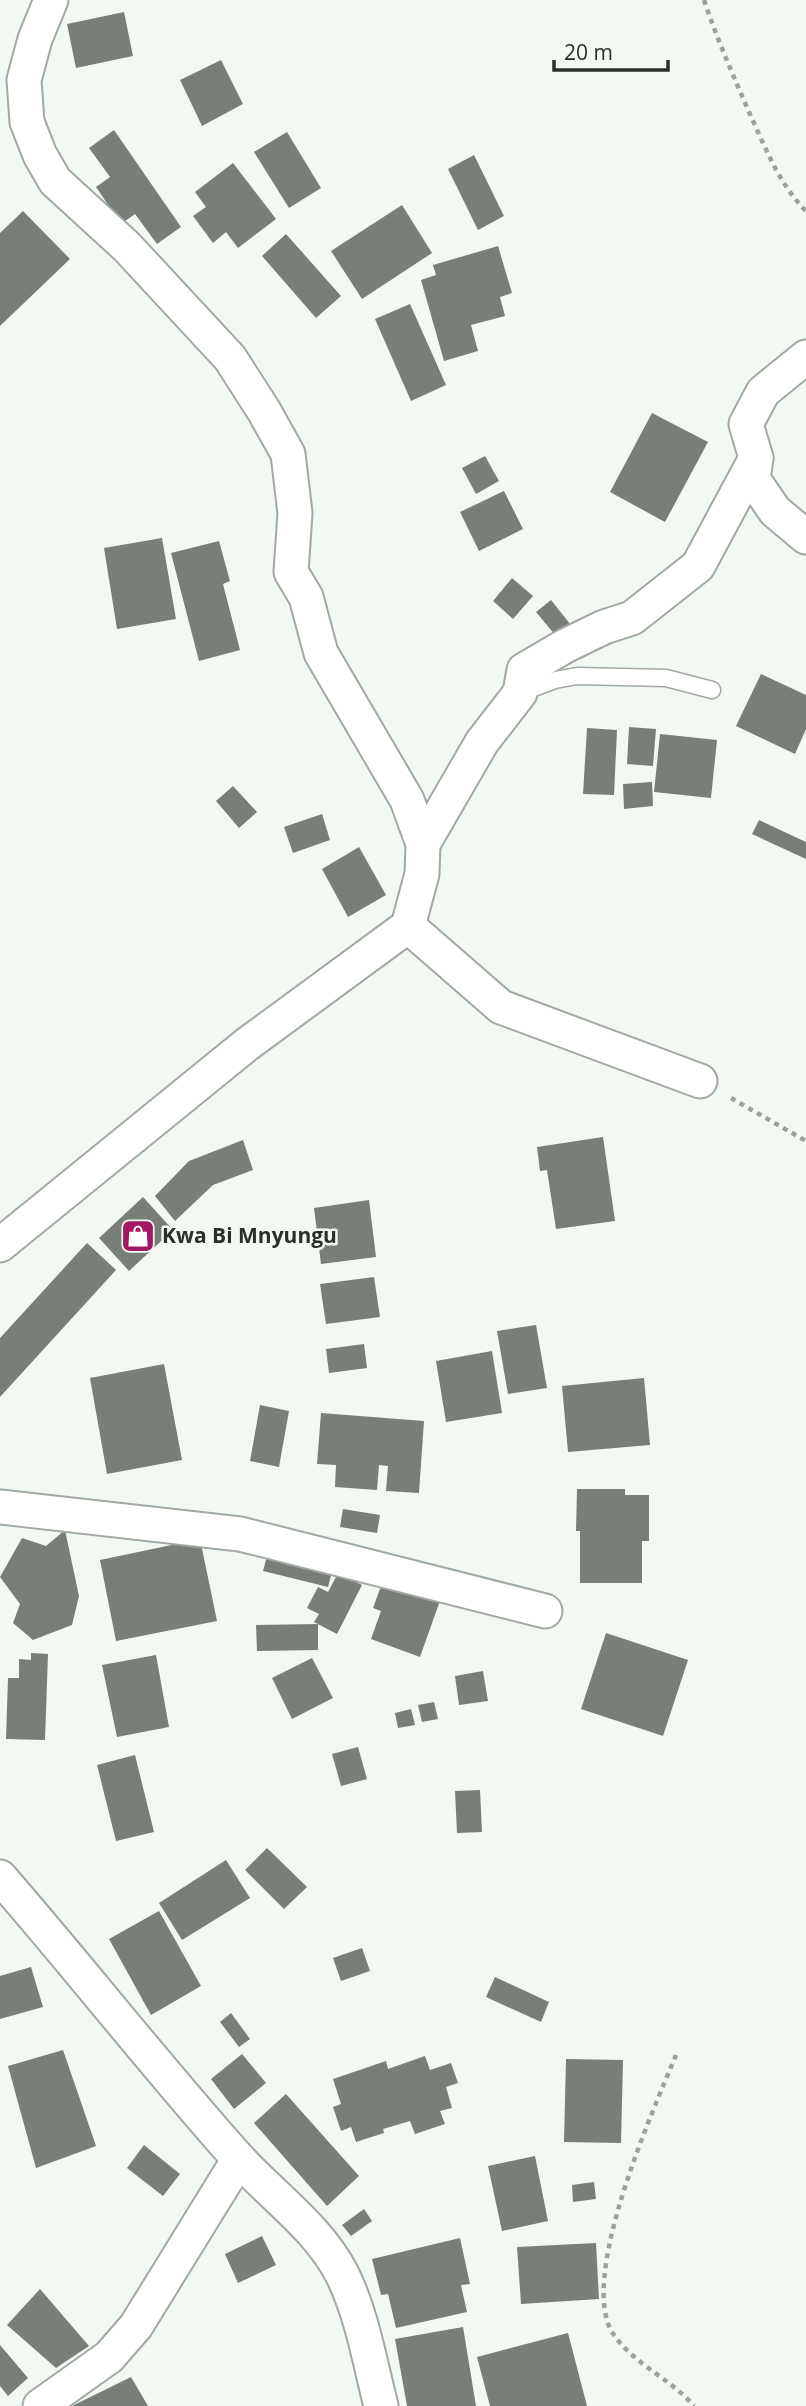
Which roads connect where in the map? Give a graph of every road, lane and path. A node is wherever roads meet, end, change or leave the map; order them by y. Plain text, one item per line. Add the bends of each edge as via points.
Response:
1 (51, 0) edge
2 (704, 0) edge
3 (806, 211) edge
4 (806, 356) edge
5 (756, 458) junction
6 (806, 537) edge
7 (712, 690) dead end
8 (520, 693) junction
9 (423, 844) junction
10 (408, 926) junction
11 (700, 1081) joint
12 (806, 1141) edge
13 (0, 1245) edge
14 (0, 1507) edge
15 (545, 1611) dead end
16 (0, 1877) edge
17 (676, 2055) dead end
18 (239, 2159) junction
19 (40, 2406) edge
20 (381, 2406) edge
21 (694, 2406) edge

1 - 9 street via 24,80 27,122 40,155 55,181 128,247 230,358 276,432 288,454 295,513 291,572 306,597 321,653 407,800
2 - 3 path via 773,166
4 - 5 street via 763,391 746,424
5 - 6 street via 753,479 775,511
5 - 8 street via 698,566 632,618 565,646 524,670
7 - 8 lane via 666,678 577,676
8 - 9 street via 482,742
9 - 10 street via 422,874
10 - 11 street via 501,1007
10 - 13 street via 246,1045
11 - 12 path
14 - 15 street via 240,1534
16 - 18 street
17 - 21 path via 615,2219 605,2312 614,2335 628,2351
18 - 19 street via 136,2326 109,2357
18 - 20 street via 312,2233 341,2273 352,2297

